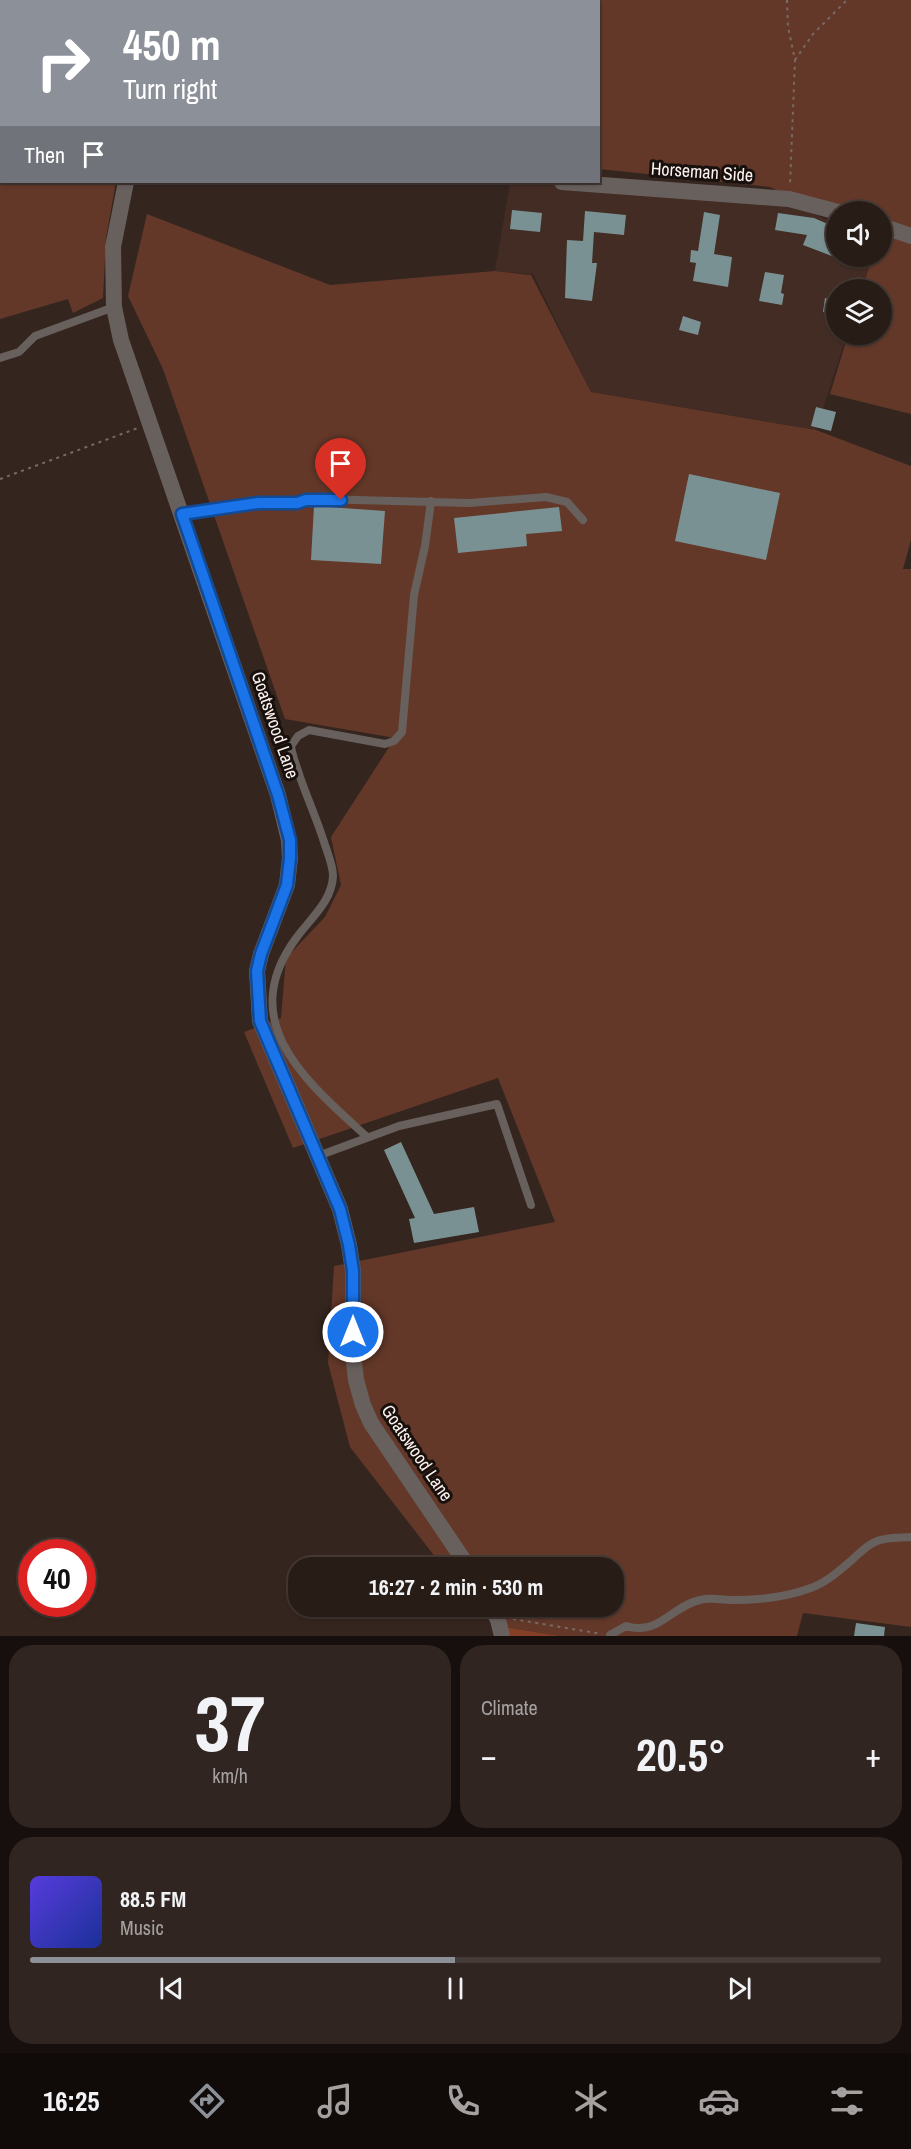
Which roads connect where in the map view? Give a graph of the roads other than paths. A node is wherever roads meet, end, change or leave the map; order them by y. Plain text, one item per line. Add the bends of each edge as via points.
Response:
1 (126, 183) edge
2 (575, 183) edge
3 (826, 209) edge
4 (892, 229) edge
5 (911, 236) edge
6 (114, 307) junction
7 (0, 358) edge
8 (431, 501) junction
9 (182, 514) junction
10 (583, 520) dead end
11 (367, 1137) junction
12 (318, 1156) junction
13 (531, 1205) dead end
14 (911, 1537) edge
15 (462, 1557) edge
16 (610, 1635) edge

1 - 6 street, Goatswood Lane via 113,247
2 - 3 street, Horseman Side via 789,199
4 - 5 street
6 - 7 lane via 35,336 19,352
6 - 9 street, Goatswood Lane via 121,340
8 - 9 lane via 318,499
8 - 10 lane via 469,503 546,497 567,502
8 - 11 lane via 414,595 402,732 385,744 309,730 291,746 333,879 328,897 277,969 272,1008 280,1035 300,1070
9 - 12 street, Goatswood Lane via 290,840 287,885 257,971 260,1021
11 - 12 lane
11 - 13 lane via 496,1104
12 - 15 street, Goatswood Lane via 340,1209 349,1245 353,1271 353,1353 363,1405 371,1423
14 - 16 lane via 876,1541 829,1580 783,1598 700,1600 648,1629 626,1626

